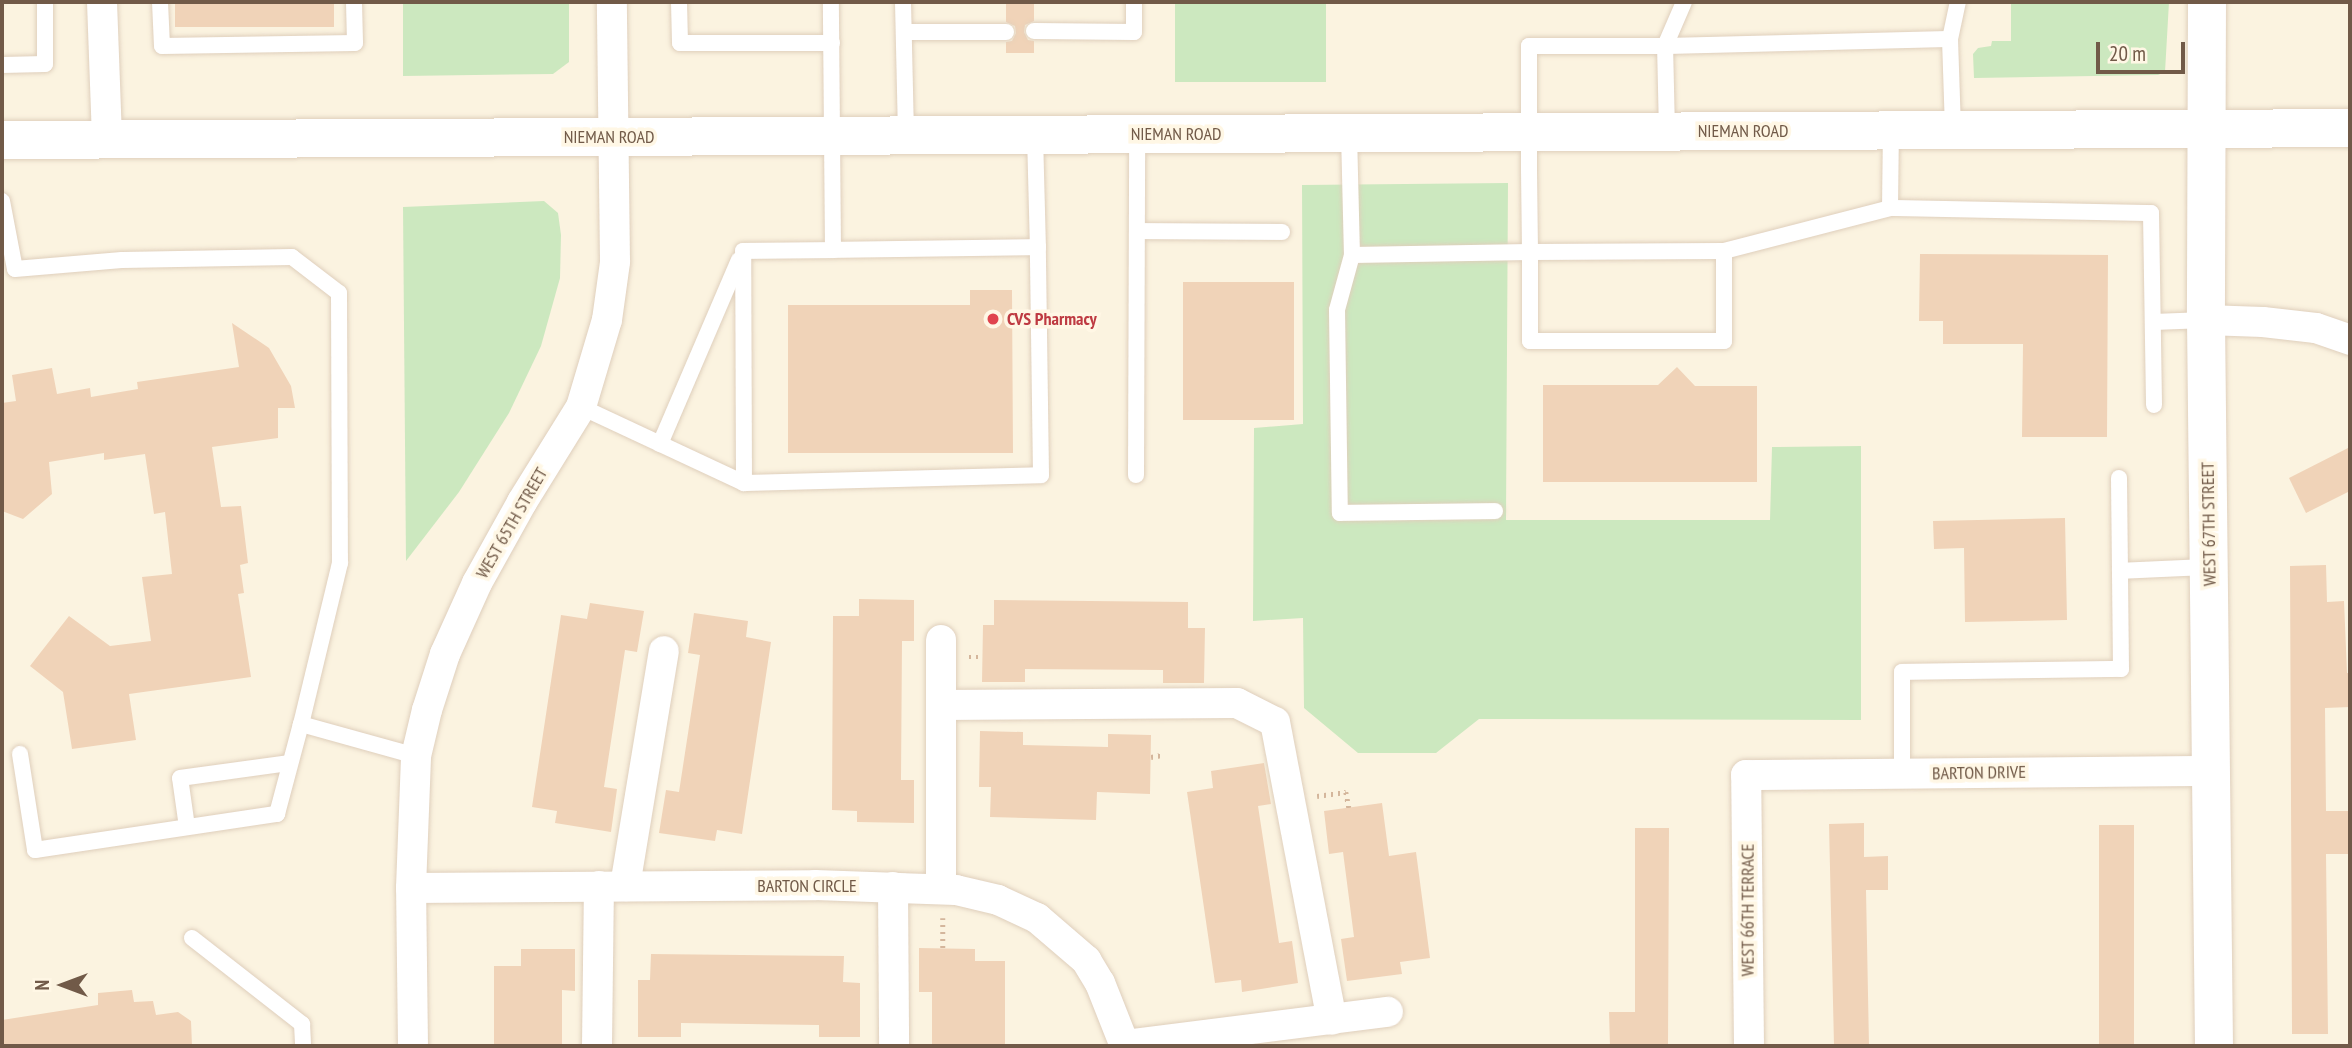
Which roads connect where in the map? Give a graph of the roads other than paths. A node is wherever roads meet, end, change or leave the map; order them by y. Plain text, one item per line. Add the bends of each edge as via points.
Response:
1 (45, 2) edge
2 (102, 2) edge
3 (160, 2) edge
4 (354, 2) edge
5 (612, 2) edge
6 (679, 2) edge
7 (831, 2) edge
8 (903, 2) edge
9 (1134, 2) edge
10 (1684, 2) edge
11 (1958, 2) edge
12 (2207, 2) edge
13 (1034, 31) dead end
14 (904, 32) junction
15 (1006, 32) dead end
16 (1950, 39) junction
17 (832, 43) junction
18 (1665, 46) junction
19 (2, 65) edge
20 (2350, 128) edge
21 (2207, 129) junction
22 (1953, 130) junction
23 (1891, 131) junction
24 (1529, 132) junction
25 (1667, 132) junction
26 (1349, 133) junction
27 (1137, 134) junction
28 (1035, 135) junction
29 (832, 136) junction
30 (906, 136) junction
31 (614, 138) junction
32 (107, 139) junction
33 (2, 140) edge
34 (2, 201) edge
35 (1891, 208) junction
36 (1136, 231) junction
37 (1282, 232) dead end
38 (1038, 247) junction
39 (832, 250) junction
40 (743, 251) junction
41 (1724, 251) junction
42 (1530, 252) junction
43 (1352, 255) junction
44 (15, 269) junction
45 (2, 280) edge
46 (2206, 320) junction
47 (2153, 322) junction
48 (2350, 340) edge
49 (2154, 405) dead end
50 (581, 407) junction
51 (660, 444) junction
52 (1136, 475) dead end
53 (2119, 478) dead end
54 (744, 483) junction
55 (1495, 511) dead end
56 (2209, 567) junction
57 (2120, 571) junction
58 (941, 640) dead end
59 (664, 651) dead end
60 (941, 705) junction
61 (301, 724) junction
62 (20, 754) dead end
63 (416, 756) junction
64 (290, 763) junction
65 (2211, 771) junction
66 (1902, 774) junction
67 (1746, 775) joint
68 (187, 827) junction
69 (612, 886) junction
70 (893, 887) junction
71 (411, 888) junction
72 (941, 888) junction
73 (192, 938) dead end
74 (1388, 1012) dead end
75 (1332, 1020) junction
76 (303, 1046) edge
77 (413, 1046) edge
78 (597, 1046) edge
79 (894, 1046) edge
80 (1125, 1046) edge
81 (1749, 1046) edge
82 (2214, 1046) edge

1 - 19 lane via 45,64
2 - 32 street
3 - 4 lane via 162,46 355,43
5 - 31 street, WEST 65TH STREET
6 - 17 lane via 680,43
7 - 17 lane
8 - 14 lane
9 - 13 lane via 1134,32
10 - 18 lane
11 - 16 lane
12 - 21 main road, WEST 67TH STREET
14 - 15 lane
14 - 30 lane
16 - 18 lane
16 - 22 lane
17 - 29 lane
18 - 24 lane via 1529,46
18 - 25 lane
20 - 21 main road, NIEMAN ROAD
21 - 22 main road, NIEMAN ROAD
21 - 46 main road, WEST 67TH STREET
22 - 23 main road, NIEMAN ROAD
23 - 25 main road, NIEMAN ROAD
23 - 35 lane
24 - 25 main road, NIEMAN ROAD
24 - 26 main road, NIEMAN ROAD
24 - 42 lane
26 - 27 main road, NIEMAN ROAD
26 - 43 lane
27 - 28 main road, NIEMAN ROAD
27 - 36 lane
28 - 30 main road, NIEMAN ROAD
28 - 38 lane
29 - 30 main road, NIEMAN ROAD
29 - 31 main road, NIEMAN ROAD
29 - 39 lane
31 - 32 main road, NIEMAN ROAD
31 - 50 street, WEST 65TH STREET via 615,262 607,320
32 - 33 main road, NIEMAN ROAD
34 - 44 lane
35 - 41 lane
35 - 47 lane via 2151,213
36 - 37 lane
36 - 52 lane
38 - 39 lane
38 - 54 lane via 1041,475
39 - 40 lane
40 - 51 lane
40 - 54 lane
41 - 42 lane
41 - 42 lane via 1724,341 1530,341
42 - 43 lane
43 - 55 lane via 1337,310 1340,513
44 - 45 lane
44 - 61 lane via 122,260 292,257 339,293 340,563
46 - 47 lane
46 - 48 street via 2316,328
46 - 56 main road, WEST 67TH STREET
47 - 49 lane
50 - 51 lane
50 - 63 street, WEST 65TH STREET via 477,583 445,654
51 - 54 lane
53 - 57 lane
56 - 57 lane
56 - 65 main road, WEST 67TH STREET
57 - 66 lane via 2122,669 1902,672
58 - 60 street
59 - 69 street
60 - 72 street
60 - 75 street via 1237,703 1275,722
61 - 63 lane
61 - 64 lane
62 - 68 lane via 35,850
63 - 71 street, WEST 65TH STREET
64 - 68 lane via 277,814
64 - 68 lane via 180,778
65 - 66 street, BARTON DRIVE
65 - 82 main road, WEST 67TH STREET
66 - 67 street, BARTON DRIVE
67 - 81 street, WEST 66TH TERRACE
69 - 70 street, BARTON CIRCLE
69 - 71 street, BARTON CIRCLE
69 - 78 street
70 - 72 street, BARTON CIRCLE
70 - 79 street
71 - 77 street, WEST 65TH STREET
72 - 80 street, BARTON CIRCLE via 998,900 1029,914 1077,951 1100,984
73 - 76 lane via 302,1024
74 - 75 street
75 - 80 street

